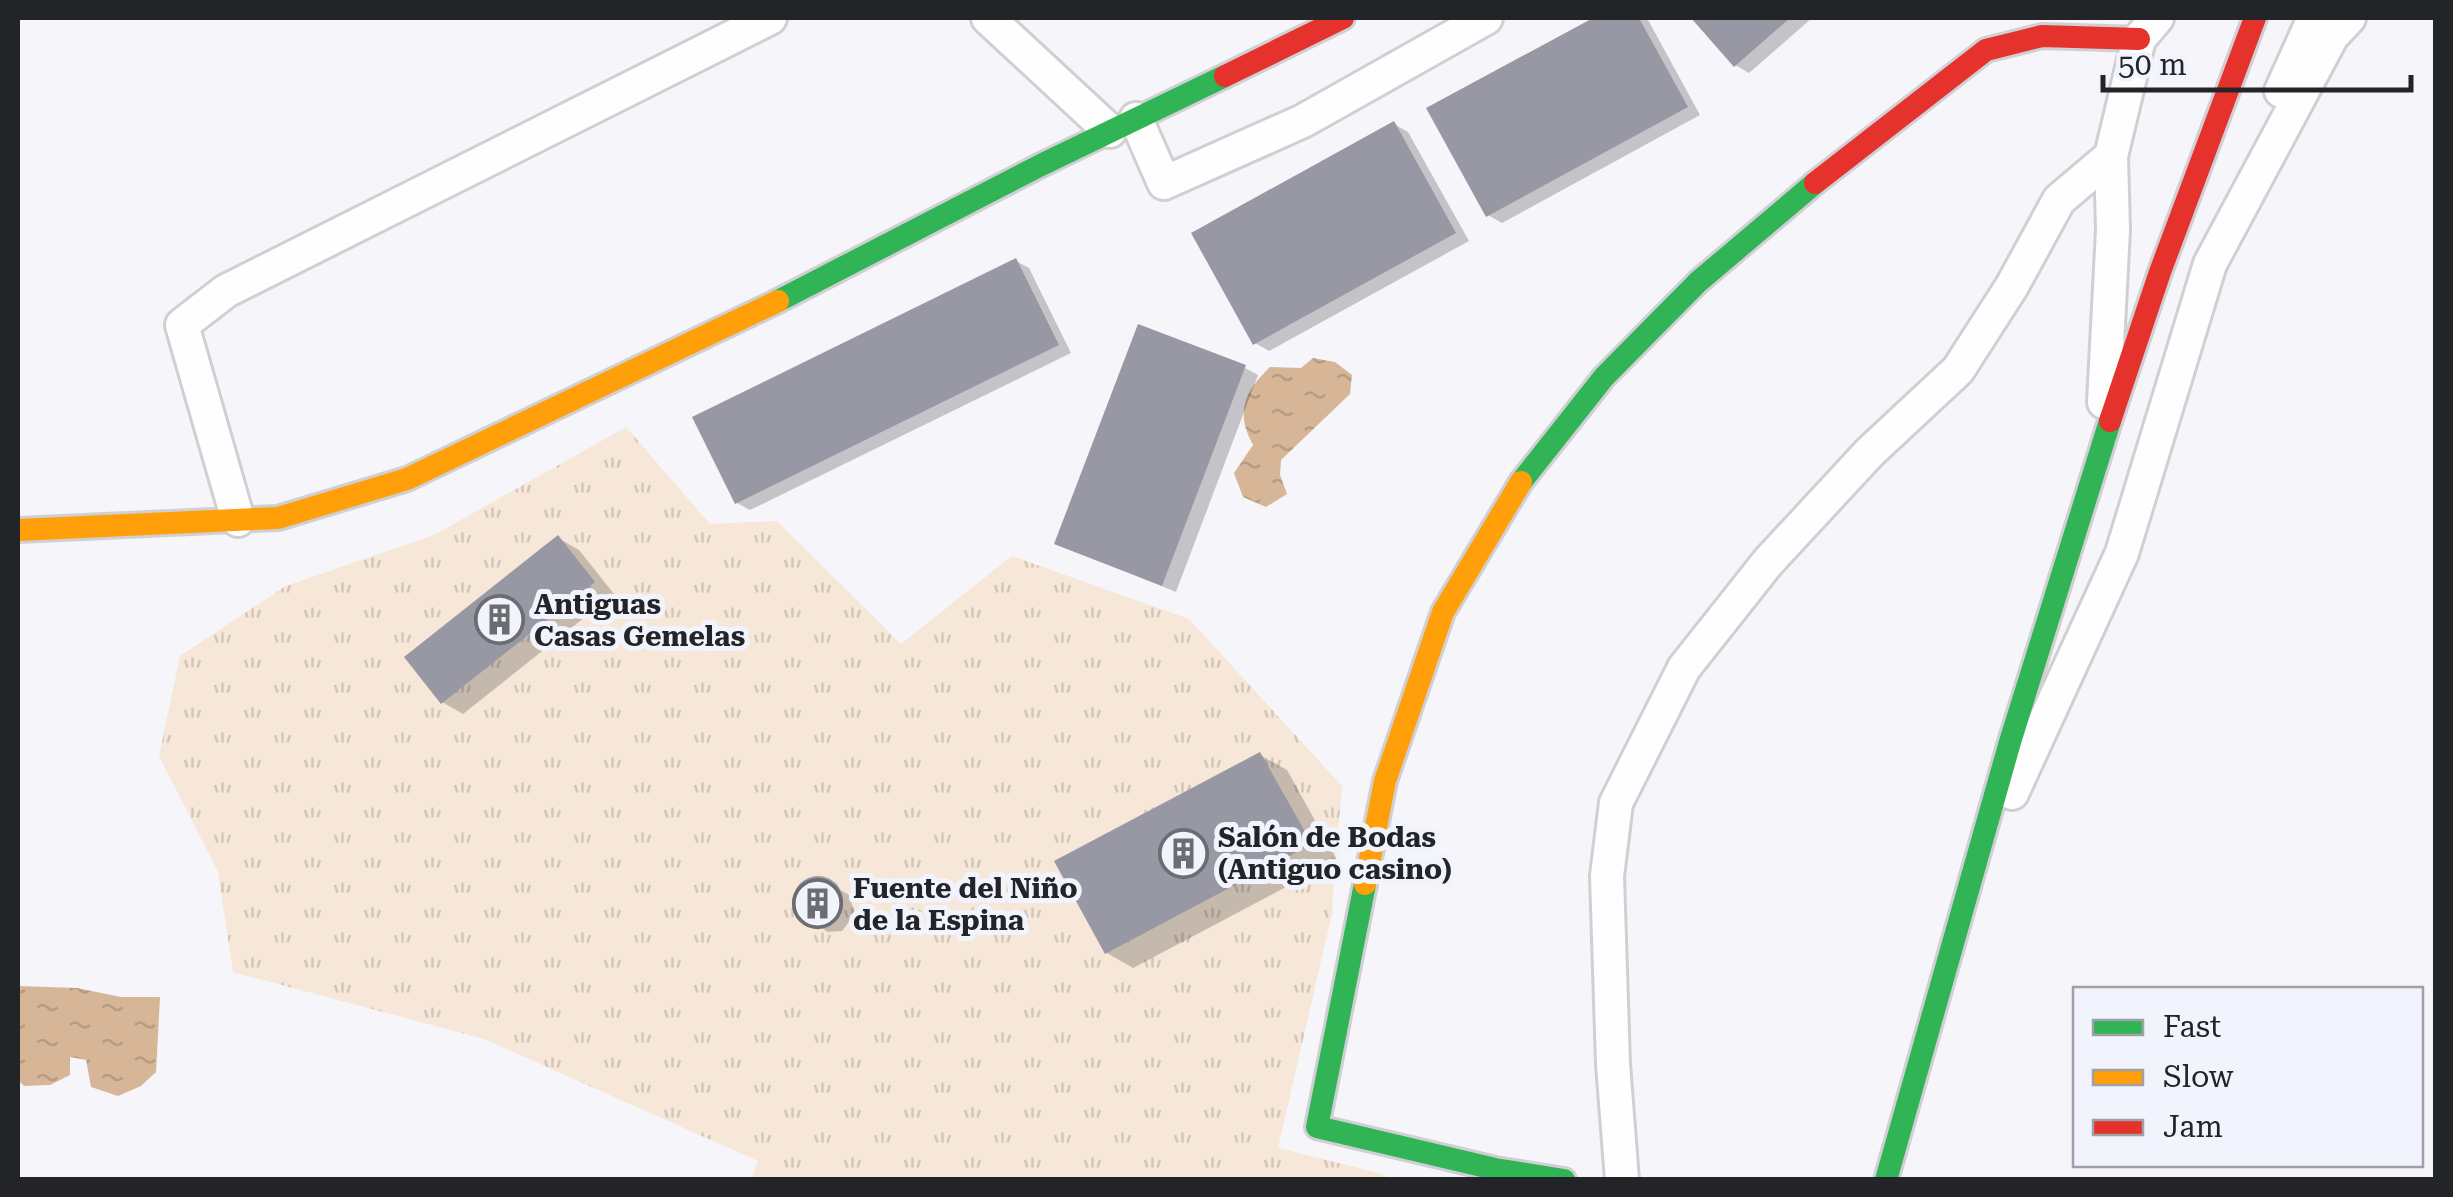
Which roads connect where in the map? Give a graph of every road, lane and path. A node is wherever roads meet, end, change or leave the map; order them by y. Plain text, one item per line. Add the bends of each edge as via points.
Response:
1 (770, 18) edge
2 (988, 18) edge
3 (1343, 18) edge
4 (1486, 18) edge
5 (2254, 18) edge
6 (2314, 18) edge
7 (2349, 18) edge
8 (2148, 28) edge
9 (1123, 125) junction
10 (2111, 156) junction
11 (2210, 264) junction
12 (2101, 456) junction
13 (238, 520) junction
14 (18, 530) edge
15 (1960, 906) junction
16 (1564, 1180) edge
17 (1622, 1180) edge
18 (1886, 1180) edge

1 - 13 street via 226,291 182,325
2 - 9 street
3 - 9 street
4 - 9 street via 1303,121 1164,184
5 - 12 street
6 - 11 street
7 - 11 street via 2332,36
8 - 10 street
8 - 16 street via 2042,36 1986,50 1836,166 1698,282 1604,377 1508,497 1443,612 1385,781 1316,1127
9 - 13 street via 712,336 407,479 278,518
10 - 12 street
10 - 17 street via 2059,200 1958,370 1768,562 1684,668 1616,803 1607,876
11 - 15 street via 2122,553
12 - 15 street
13 - 14 street
15 - 18 street

